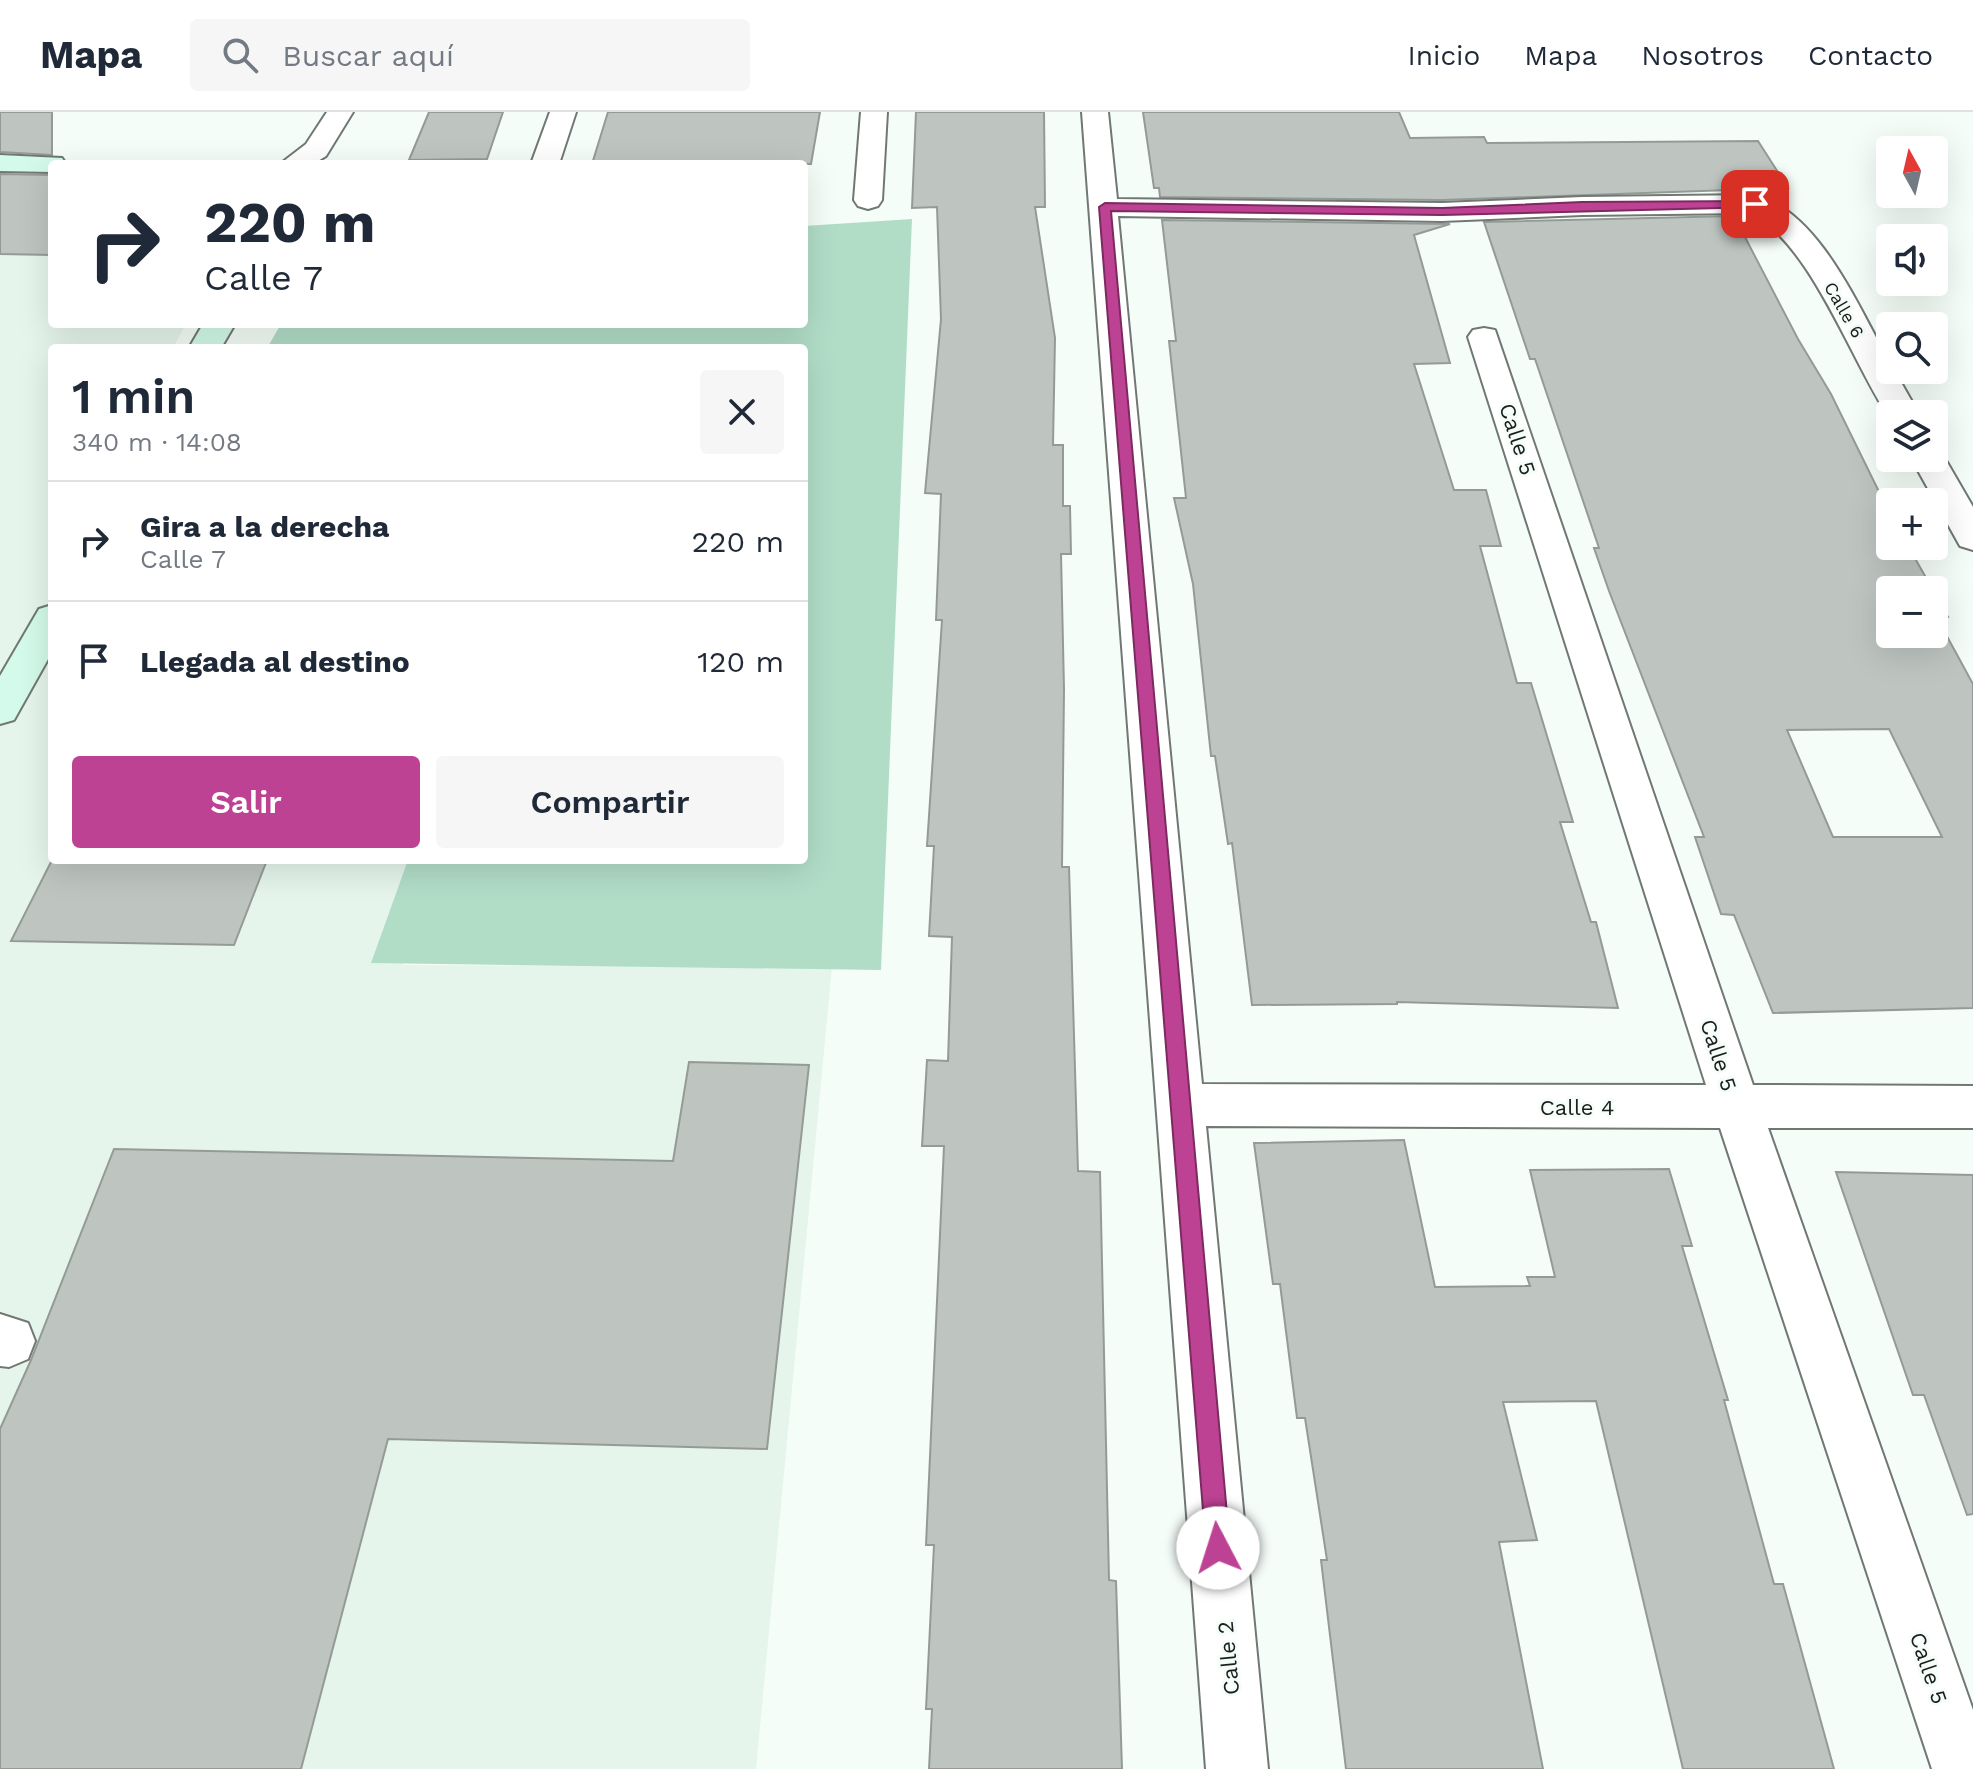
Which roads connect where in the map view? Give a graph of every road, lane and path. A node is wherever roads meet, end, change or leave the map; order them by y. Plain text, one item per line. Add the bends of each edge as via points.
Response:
1 (340, 112) edge
2 (563, 112) edge
3 (874, 112) edge
4 (1095, 112) edge
5 (300, 160) edge
6 (546, 160) edge
7 (0, 163) edge
8 (48, 164) edge
9 (868, 200) dead end
10 (1105, 207) junction
11 (1484, 337) dead end
12 (1895, 400) edge
13 (1936, 472) edge
14 (1973, 538) edge
15 (48, 625) edge
16 (0, 710) edge
17 (1181, 1105) junction
18 (1973, 1107) edge
19 (1737, 1108) junction
20 (1237, 1769) edge
21 (1963, 1769) edge

1 - 5 street via 316,150
2 - 6 street
3 - 9 street
4 - 10 street, Calle 2
7 - 8 street
10 - 12 street, Calle 6 via 1442,212 1755,204 1777,215 1808,247
10 - 17 street, Calle 2
11 - 19 street, Calle 5
13 - 14 street
15 - 16 street
17 - 19 street, Calle 4
17 - 20 street, Calle 2
18 - 19 street, Calle 4
19 - 21 street, Calle 5

